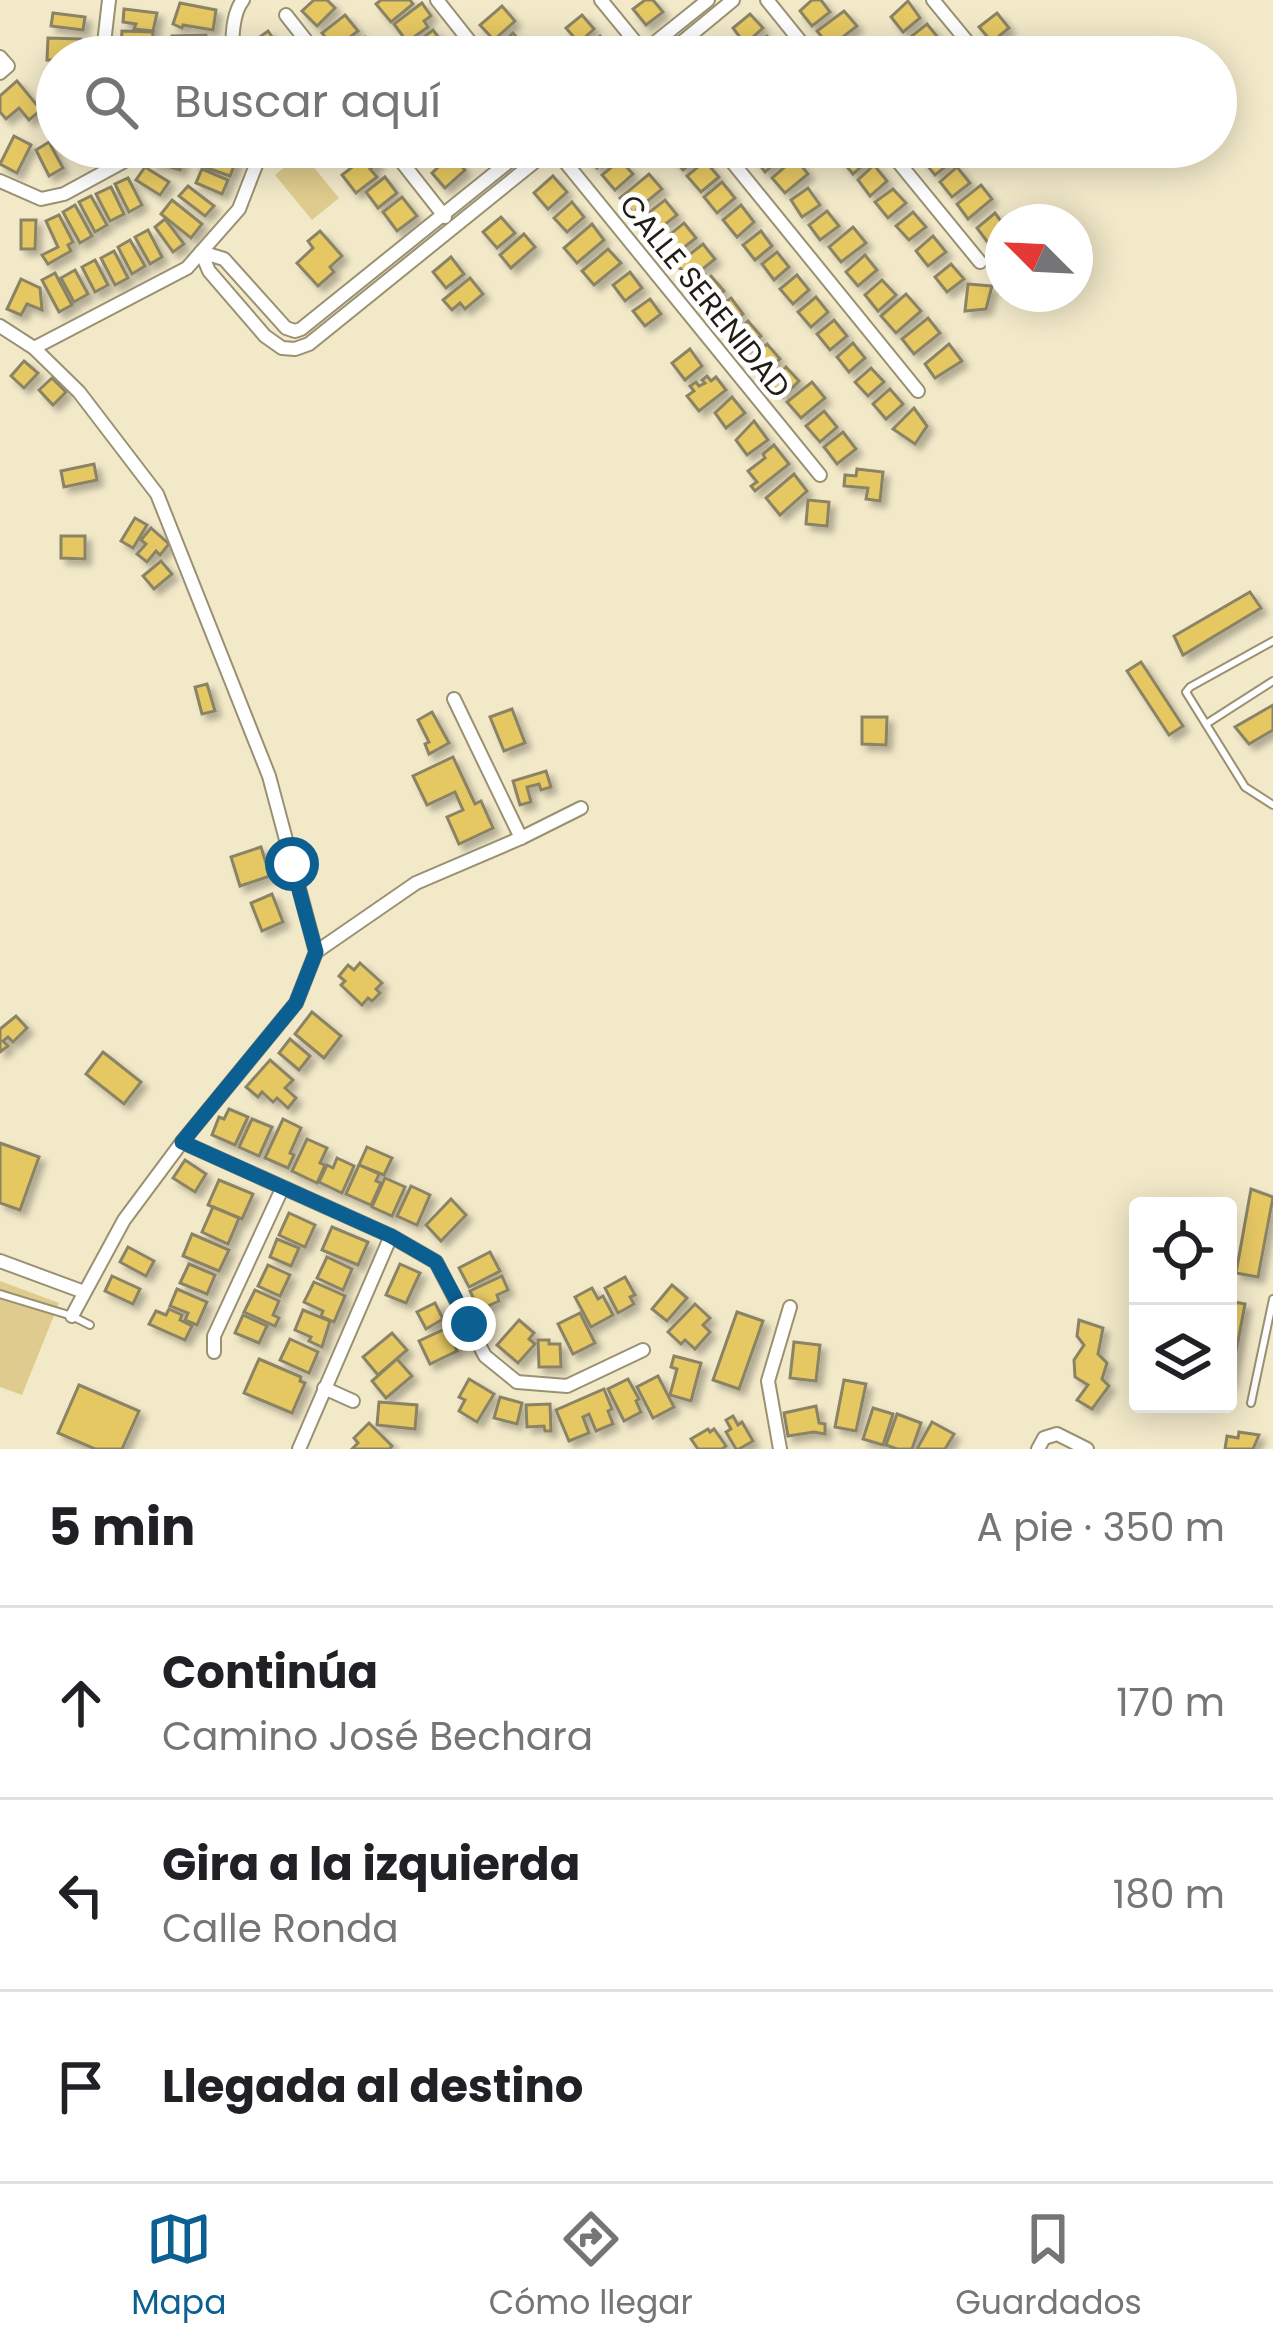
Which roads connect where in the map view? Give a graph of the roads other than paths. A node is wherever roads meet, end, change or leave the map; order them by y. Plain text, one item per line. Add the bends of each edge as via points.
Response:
1 (109, 0) edge
2 (243, 0) edge
3 (437, 0) edge
4 (601, 0) edge
5 (708, 0) edge
6 (734, 0) edge
7 (767, 0) edge
8 (933, 0) edge
9 (286, 15) dead end
10 (105, 36) edge
11 (234, 36) edge
12 (302, 36) edge
13 (465, 36) edge
14 (628, 36) edge
15 (665, 36) edge
16 (690, 36) edge
17 (796, 36) edge
18 (963, 36) edge
19 (0, 57) edge
20 (0, 73) edge
21 (112, 168) edge
22 (255, 168) edge
23 (407, 168) edge
24 (501, 168) edge
25 (526, 168) edge
26 (570, 168) edge
27 (737, 168) edge
28 (903, 168) edge
29 (0, 182) edge
30 (444, 214) junction
31 (453, 226) junction
32 (201, 253) junction
33 (980, 262) dead end
34 (0, 326) edge
35 (286, 328) junction
36 (34, 348) junction
37 (282, 348) junction
38 (917, 391) dead end
39 (820, 475) dead end
40 (1273, 641) edge
41 (1273, 681) edge
42 (454, 699) dead end
43 (1206, 724) junction
44 (1273, 806) edge
45 (581, 808) dead end
46 (521, 838) junction
47 (316, 952) junction
48 (182, 1142) junction
49 (282, 1189) junction
50 (391, 1236) junction
51 (0, 1262) edge
52 (84, 1292) junction
53 (0, 1294) edge
54 (1273, 1299) edge
55 (790, 1306) dead end
56 (72, 1316) junction
57 (90, 1325) dead end
58 (643, 1350) dead end
59 (214, 1352) dead end
60 (324, 1388) junction
61 (353, 1401) dead end
62 (1252, 1403) dead end
63 (298, 1449) edge
64 (780, 1449) edge
65 (1038, 1449) edge
66 (1087, 1449) edge

1 - 10 street
2 - 11 street
3 - 13 street
4 - 14 street
5 - 15 street
6 - 16 street
7 - 17 street
8 - 18 street
9 - 12 street
19 - 20 street via 8,66
21 - 29 street via 40,199
22 - 32 street via 239,209
23 - 30 street
24 - 30 street
25 - 31 street
26 - 39 street, CALLE SERENIDAD
27 - 38 street
28 - 33 street
30 - 31 street
30 - 35 street via 301,329
31 - 37 street via 309,344
32 - 35 street via 224,259
32 - 36 street via 188,268
32 - 37 street
34 - 36 street
35 - 37 street
36 - 47 street via 79,392 157,494 269,776
40 - 43 lane via 1190,687 1187,697
41 - 43 lane
42 - 46 street
43 - 44 lane via 1244,787
45 - 46 street
46 - 47 street via 416,883
47 - 48 street via 296,1003
48 - 49 street
48 - 52 street
49 - 50 street
49 - 59 street via 214,1336
50 - 58 street via 436,1262 485,1356 517,1382 567,1386
50 - 60 street
51 - 52 street
52 - 56 street
53 - 56 lane
54 - 62 lane
55 - 64 street via 768,1382
56 - 57 lane
60 - 61 street
60 - 63 street
65 - 66 street via 1057,1434

